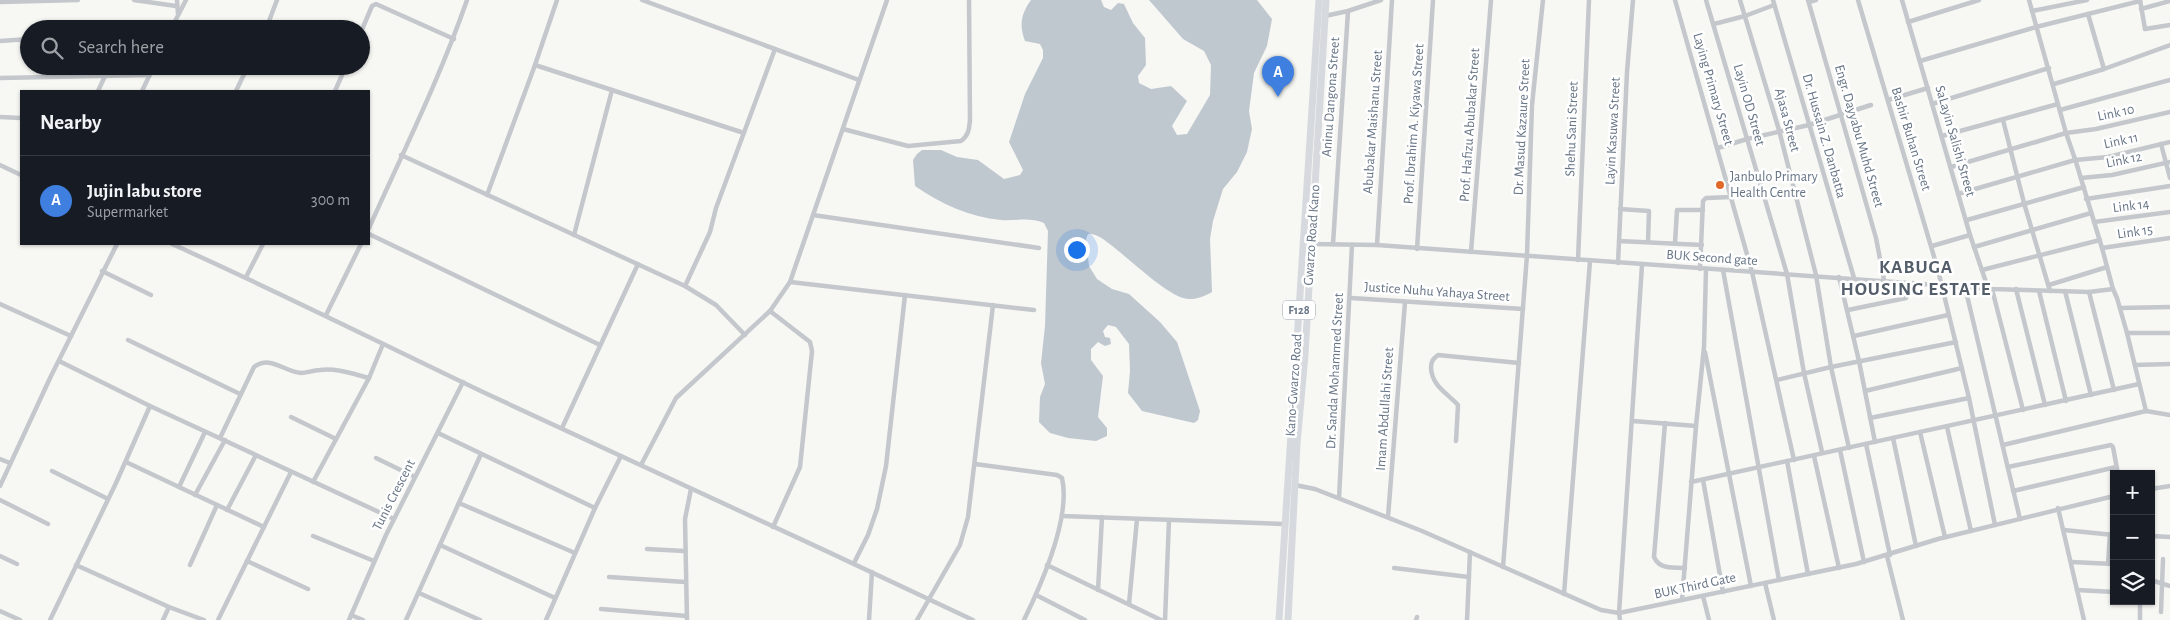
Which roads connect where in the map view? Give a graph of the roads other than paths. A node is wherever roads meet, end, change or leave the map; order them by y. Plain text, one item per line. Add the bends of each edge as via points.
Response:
1 (78, 0) edge
2 (134, 0) edge
3 (176, 0) edge
4 (186, 0) edge
5 (277, 0) edge
6 (466, 0) edge
7 (557, 0) edge
8 (642, 0) edge
9 (887, 0) edge
10 (969, 0) edge
11 (1319, 0) edge
12 (1326, 0) edge
13 (1382, 0) edge
14 (1392, 0) edge
15 (1433, 0) edge
16 (1491, 0) edge
17 (1542, 0) edge
18 (1589, 0) edge
19 (1633, 0) edge
20 (1675, 0) edge
21 (1706, 0) edge
22 (1740, 0) edge
23 (1816, 0) edge
24 (1858, 0) edge
25 (1902, 0) edge
26 (1979, 0) edge
27 (2029, 0) edge
28 (2087, 0) edge
29 (2140, 0) edge
30 (1808, 1) edge
31 (2161, 1) edge
32 (2170, 1) edge
33 (0, 2) edge
34 (1774, 3) edge
35 (176, 6) junction
36 (2141, 9) junction
37 (1348, 11) junction
38 (2032, 11) junction
39 (178, 14) junction
40 (2088, 14) junction
41 (1325, 16) junction
42 (1745, 16) junction
43 (175, 20) edge
44 (269, 20) edge
45 (366, 20) edge
46 (1908, 22) junction
47 (1714, 24) junction
48 (2170, 25) edge
49 (2036, 27) junction
50 (454, 39) junction
51 (20, 40) edge
52 (0, 41) edge
53 (2170, 45) edge
54 (775, 49) junction
55 (1920, 61) junction
56 (535, 65) junction
57 (2049, 68) junction
58 (2104, 69) junction
59 (150, 75) joint
60 (244, 75) edge
61 (342, 75) edge
62 (105, 76) junction
63 (0, 78) edge
64 (859, 80) junction
65 (2170, 80) edge
66 (2054, 84) junction
67 (1928, 88) junction
68 (98, 90) edge
69 (142, 90) edge
70 (236, 90) edge
71 (335, 90) edge
72 (612, 90) junction
73 (1888, 100) junction
74 (1932, 104) junction
75 (1871, 105) dead end
76 (2059, 107) junction
77 (2170, 112) edge
78 (1841, 114) junction
79 (0, 118) edge
80 (20, 118) edge
81 (2003, 120) junction
82 (1809, 125) junction
83 (843, 128) junction
84 (1778, 130) junction
85 (744, 133) junction
86 (2066, 133) junction
87 (1942, 136) junction
88 (1747, 139) junction
89 (2170, 142) edge
90 (2161, 144) junction
91 (1718, 148) junction
92 (2010, 149) junction
93 (402, 155) junction
94 (2075, 160) junction
95 (2168, 163) edge
96 (0, 165) edge
97 (1951, 167) junction
98 (20, 175) edge
99 (2017, 176) junction
100 (2081, 178) junction
101 (2170, 178) edge
102 (2170, 186) edge
103 (2084, 187) junction
104 (1958, 194) junction
105 (487, 195) junction
106 (1731, 196) junction
107 (2086, 199) junction
108 (2024, 204) junction
109 (1620, 209) junction
110 (1703, 210) junction
111 (2170, 212) edge
112 (2091, 213) junction
113 (813, 215) junction
114 (1967, 220) junction
115 (2094, 222) junction
116 (370, 226) edge
117 (2033, 231) junction
118 (370, 234) edge
119 (574, 235) junction
120 (1970, 235) junction
121 (2170, 238) edge
122 (2100, 240) junction
123 (1619, 241) junction
124 (1648, 242) junction
125 (1675, 243) junction
126 (1311, 244) junction
127 (1334, 244) junction
128 (115, 245) edge
129 (174, 245) edge
130 (262, 245) edge
131 (361, 245) edge
132 (1352, 245) junction
133 (1377, 245) junction
134 (1702, 245) junction
135 (1932, 246) junction
136 (1974, 247) junction
137 (1039, 248) dead end
138 (2102, 248) junction
139 (1417, 249) junction
140 (1471, 252) junction
141 (1527, 255) junction
142 (2040, 257) junction
143 (1578, 260) junction
144 (1590, 261) junction
145 (1618, 263) junction
146 (638, 264) junction
147 (1642, 265) junction
148 (2106, 267) junction
149 (1703, 269) junction
150 (1723, 270) junction
151 (1982, 270) junction
152 (102, 271) junction
153 (1752, 272) junction
154 (1787, 274) junction
155 (1816, 275) junction
156 (1839, 277) junction
157 (246, 278) junction
158 (1854, 278) junction
159 (1884, 280) junction
160 (790, 282) junction
161 (1913, 283) junction
162 (1942, 285) junction
163 (2048, 285) junction
164 (685, 286) junction
165 (1965, 287) junction
166 (1990, 288) junction
167 (2112, 289) junction
168 (2016, 290) junction
169 (2039, 291) junction
170 (2050, 291) junction
171 (2065, 291) junction
172 (2089, 292) junction
173 (151, 295) dead end
174 (905, 295) junction
175 (1351, 298) junction
176 (1404, 302) junction
177 (0, 304) edge
178 (993, 305) junction
179 (2170, 307) edge
180 (2120, 308) junction
181 (1523, 309) junction
182 (1034, 310) dead end
183 (1848, 310) junction
184 (770, 311) junction
185 (1948, 314) junction
186 (326, 315) junction
187 (2170, 332) edge
188 (2128, 333) junction
189 (745, 335) junction
190 (70, 336) junction
191 (1854, 336) junction
192 (128, 340) dead end
193 (1956, 342) junction
194 (383, 344) junction
195 (600, 345) junction
196 (1704, 347) junction
197 (59, 361) junction
198 (1859, 361) junction
199 (1519, 363) junction
200 (2170, 364) edge
201 (2134, 365) junction
202 (1831, 367) junction
203 (1962, 368) junction
204 (1804, 373) junction
205 (369, 378) junction
206 (1777, 380) junction
207 (463, 382) junction
208 (2140, 384) junction
209 (2114, 390) junction
210 (1865, 391) junction
211 (240, 394) junction
212 (2091, 395) junction
213 (1969, 398) junction
214 (2066, 400) junction
215 (2045, 405) junction
216 (150, 406) junction
217 (2023, 410) junction
218 (2146, 411) junction
219 (1996, 414) junction
220 (2170, 415) edge
221 (291, 417) dead end
222 (1870, 418) junction
223 (1972, 420) junction
224 (1633, 421) junction
225 (1665, 423) junction
226 (1696, 426) junction
227 (1947, 427) junction
228 (562, 428) junction
229 (206, 432) junction
230 (1920, 432) junction
231 (438, 433) junction
232 (1893, 438) junction
233 (222, 439) junction
234 (336, 439) junction
235 (1456, 441) dead end
236 (1875, 442) junction
237 (1866, 444) junction
238 (2003, 444) junction
239 (1849, 448) junction
240 (1840, 450) junction
241 (1822, 452) junction
242 (256, 454) junction
243 (481, 454) junction
244 (621, 456) junction
245 (1814, 456) junction
246 (376, 458) dead end
247 (0, 459) edge
248 (1794, 460) junction
249 (126, 462) junction
250 (1787, 462) junction
251 (10, 463) junction
252 (975, 464) junction
253 (641, 465) junction
254 (2008, 467) junction
255 (2116, 467) junction
256 (1759, 468) junction
257 (2117, 470) edge
258 (52, 471) dead end
259 (291, 472) junction
260 (1730, 474) junction
261 (415, 477) junction
262 (1704, 480) junction
263 (313, 482) junction
264 (1691, 482) junction
265 (1295, 485) junction
266 (0, 486) edge
267 (2170, 486) edge
268 (179, 487) junction
269 (691, 489) junction
270 (2155, 489) edge
271 (2013, 491) junction
272 (195, 494) junction
273 (2110, 497) edge
274 (1339, 498) junction
275 (108, 499) junction
276 (0, 500) edge
277 (459, 502) junction
278 (217, 505) junction
279 (595, 508) junction
280 (2058, 508) junction
281 (227, 510) junction
282 (1062, 516) junction
283 (1388, 517) junction
284 (1102, 518) junction
285 (394, 519) junction
286 (1137, 519) junction
287 (2020, 519) junction
288 (1169, 520) junction
289 (48, 524) dead end
290 (1284, 524) junction
291 (1995, 525) junction
292 (773, 526) junction
293 (264, 527) junction
294 (2064, 530) junction
295 (1971, 531) junction
296 (2110, 534) edge
297 (313, 536) dead end
298 (2155, 536) edge
299 (1945, 537) junction
300 (2170, 537) edge
301 (440, 545) junction
302 (1916, 546) junction
303 (647, 549) dead end
304 (684, 551) junction
305 (1470, 552) junction
306 (575, 553) junction
307 (1889, 555) junction
308 (0, 556) edge
309 (2163, 558) dead end
310 (247, 561) junction
311 (374, 561) junction
312 (1864, 562) junction
313 (2071, 562) junction
314 (854, 563) junction
315 (18, 564) dead end
316 (2110, 564) edge
317 (76, 565) junction
318 (190, 565) dead end
319 (1047, 565) junction
320 (1504, 567) junction
321 (1394, 568) dead end
322 (1685, 568) junction
323 (1839, 568) junction
324 (872, 572) junction
325 (1808, 574) junction
326 (610, 576) dead end
327 (1469, 578) junction
328 (1779, 580) junction
329 (2155, 581) edge
330 (685, 582) junction
331 (1765, 583) junction
332 (2162, 583) junction
333 (1751, 586) junction
334 (2170, 586) edge
335 (308, 589) dead end
336 (1098, 590) junction
337 (2077, 590) junction
338 (1723, 592) junction
339 (2110, 592) edge
340 (419, 593) junction
341 (1564, 594) junction
342 (1036, 595) junction
343 (1703, 596) junction
344 (555, 598) junction
345 (1280, 598) junction
346 (1289, 598) junction
347 (929, 599) junction
348 (1682, 600) junction
349 (1129, 604) junction
350 (2140, 605) edge
351 (169, 607) junction
352 (601, 608) dead end
353 (0, 611) edge
354 (2161, 612) dead end
355 (1619, 613) junction
356 (350, 617) edge
357 (687, 618) edge
358 (20, 620) edge
359 (50, 620) edge
360 (163, 620) edge
361 (204, 620) edge
362 (218, 620) edge
363 (363, 620) edge
364 (406, 620) edge
365 (480, 620) edge
366 (546, 620) edge
367 (868, 620) edge
368 (917, 620) edge
369 (973, 620) edge
370 (1024, 620) edge
371 (1085, 620) edge
372 (1161, 620) edge
373 (1165, 620) edge
374 (1279, 620) edge
375 (1288, 620) edge
376 (1467, 620) edge
377 (1620, 620) edge
378 (1708, 620) edge
379 (1774, 620) edge
380 (1903, 620) edge
381 (2084, 620) edge
382 (2140, 620) edge

1 - 33 street
2 - 35 street
3 - 35 street
4 - 39 street
5 - 44 street
6 - 50 street
7 - 56 street
8 - 54 street
9 - 64 street
10 - 83 street via 970,120 966,138 908,146
11 - 290 main road, Kano-Gwarzo Road / F128
12 - 41 main road, Gwarzo Road Kano / F128
13 - 37 street
14 - 133 street, Abubakar Maishanu Street
15 - 139 street, Prof. Ibrahim A. Kiyawa Street
16 - 140 street, Prof. Hafizu Abubakar Street
17 - 141 street, Dr. Masud Kazaure Street via 1532,105
18 - 143 street, Shehu Sani Street
19 - 109 street, Layin Kasuwa Street
20 - 91 street, Laying Primary Street
21 - 47 street, Layin OD Street
22 - 42 street, Ajasa Street
23 - 30 street
24 - 73 street, Bashir Buhan Street
25 - 46 street, SaLayin Salishi Street
26 - 46 street
27 - 38 street
28 - 38 street
29 - 36 street
29 - 40 street
29 - 49 street
30 - 78 street, Engr. Dayyabu Muhd Street
31 - 32 street
31 - 36 street
34 - 42 street
34 - 82 street, Dr. Hussain Z. Danbatta
35 - 39 street
36 - 48 street via 2146,30
37 - 41 street
37 - 127 street, Aninu Dangona Street
38 - 49 street
39 - 43 street
40 - 49 street
40 - 58 street
41 - 126 main road, Gwarzo Road Kano / F128
42 - 47 street
42 - 84 street, Ajasa Street
45 - 50 street via 376,4
46 - 55 street, SaLayin Salishi Street
47 - 88 street, Layin OD Street
49 - 55 street
49 - 57 street
50 - 93 street
51 - 52 street
53 - 58 street
54 - 64 street
54 - 85 street
55 - 67 street, SaLayin Salishi Street
56 - 72 street
56 - 105 street
57 - 66 street
57 - 74 street
58 - 66 street
59 - 62 street
59 - 69 street
60 - 70 street
61 - 71 street
62 - 63 street
62 - 68 street
64 - 83 street
65 - 76 street
66 - 76 street
67 - 73 street
67 - 74 street, SaLayin Salishi Street
72 - 85 street
72 - 119 street
73 - 135 street, Bashir Buhan Street
74 - 87 street, SaLayin Salishi Street
75 - 78 street
76 - 81 street
76 - 86 street
77 - 86 street, Link 10
78 - 82 street
78 - 159 street, Engr. Dayyabu Muhd Street via 1876,238
79 - 80 street
81 - 87 street
81 - 92 street
82 - 84 street
82 - 158 street, Dr. Hussain Z. Danbatta
83 - 113 street
84 - 88 street
84 - 155 street, Ajasa Street
85 - 164 street via 710,232
86 - 92 street, Link 10
86 - 94 street
87 - 97 street, SaLayin Salishi Street
88 - 91 street
88 - 154 street, Layin OD Street
89 - 90 street, Link 11
90 - 94 street, Link 11 via 2108,157
90 - 95 street
91 - 106 street, Laying Primary Street
92 - 97 street, Link 10
92 - 99 street
93 - 105 street
93 - 116 street
94 - 99 street, Link 11
94 - 100 street
95 - 100 street, Link 12
95 - 101 street
96 - 98 street
97 - 104 street, SaLayin Salishi Street
99 - 104 street, Link 11
99 - 108 street
100 - 103 street
102 - 107 street
103 - 107 street
103 - 108 street
104 - 114 street, SaLayin Salishi Street
105 - 119 street
106 - 110 street via 1704,199
106 - 153 street, Laying Primary Street
107 - 112 street
108 - 114 street
108 - 117 street
109 - 123 street, Layin Kasuwa Street
109 - 124 street via 1649,211
110 - 125 street via 1677,210
110 - 134 street
111 - 115 street, Link 14
112 - 115 street
112 - 117 street
113 - 137 street
113 - 160 street
114 - 120 street, SaLayin Salishi Street
115 - 122 street
117 - 136 street
117 - 142 street
118 - 195 street
119 - 146 street
120 - 135 street
120 - 136 street, SaLayin Salishi Street
121 - 138 street, Link 15
122 - 138 street
122 - 142 street
123 - 124 street
123 - 145 street, Layin Kasuwa Street
124 - 125 street
125 - 134 street
126 - 127 street, BUK Second gate
126 - 265 main road, Gwarzo Road Kano / F128
127 - 132 street, BUK Second gate
128 - 152 street
129 - 157 street
130 - 157 street
131 - 186 street
132 - 133 street, BUK Second gate
132 - 175 street, Dr. Sanda Mohammed Street
133 - 139 street, BUK Second gate
134 - 149 street
135 - 162 street, Bashir Buhan Street
136 - 151 street, SaLayin Salishi Street
138 - 148 street
139 - 140 street, BUK Second gate
140 - 141 street, BUK Second gate
141 - 143 street, BUK Second gate
141 - 181 street, Dr. Masud Kazaure Street
142 - 151 street
142 - 163 street
143 - 144 street, BUK Second gate
144 - 145 street, BUK Second gate
144 - 341 street
145 - 147 street, BUK Second gate
146 - 164 street
146 - 195 street
147 - 149 street, BUK Second gate
147 - 224 street
148 - 163 street
148 - 167 street
149 - 150 street, BUK Second gate
149 - 196 street
150 - 153 street, BUK Second gate
150 - 256 street
151 - 166 street, SaLayin Salishi Street
152 - 173 street
152 - 190 street
153 - 154 street, BUK Second gate
153 - 206 street, Laying Primary Street
154 - 155 street, BUK Second gate
154 - 204 street, Layin OD Street
155 - 156 street, BUK Second gate
155 - 202 street, Ajasa Street
156 - 158 street, BUK Second gate
156 - 183 street
157 - 186 street
158 - 159 street, BUK Second gate
159 - 161 street, BUK Second gate
160 - 174 street
160 - 184 street
161 - 162 street, BUK Second gate
161 - 183 street via 1906,298
162 - 165 street, BUK Second gate
162 - 185 street, Bashir Buhan Street
163 - 170 street
164 - 189 street via 716,305
165 - 166 street, BUK Second gate
165 - 219 street
166 - 168 street, BUK Second gate
166 - 217 street, SaLayin Salishi Street
167 - 172 street, BUK Second gate
167 - 180 street
168 - 169 street, BUK Second gate
168 - 215 street
169 - 170 street, BUK Second gate
169 - 214 street
170 - 171 street, BUK Second gate
171 - 172 street, BUK Second gate
171 - 212 street
172 - 209 street
174 - 178 street
174 - 314 street via 886,466 877,509
175 - 176 street, Justice Nuhu Yahaya Street
175 - 274 street, Dr. Sanda Mohammed Street
176 - 181 street, Justice Nuhu Yahaya Street
176 - 283 street, Imam Abdullahi Street
177 - 190 street
178 - 182 street
178 - 252 street
179 - 180 street
180 - 188 street
181 - 199 street, Dr. Masud Kazaure Street
183 - 191 street
184 - 189 street
184 - 292 street via 810,342 812,351 800,467
185 - 191 street
185 - 193 street, Bashir Buhan Street
186 - 194 street
187 - 188 street
188 - 201 street
189 - 253 street via 676,398
190 - 197 street
191 - 198 street
192 - 211 street
193 - 198 street
193 - 203 street, Bashir Buhan Street
194 - 205 street
194 - 207 street
195 - 228 street
196 - 226 street
196 - 260 street
197 - 216 street
197 - 251 street
198 - 202 street
198 - 210 street
199 - 235 street via 1438,356 1433,359 1431,378 1458,405
199 - 320 street, Dr. Masud Kazaure Street
200 - 201 street
201 - 208 street
202 - 204 street
202 - 239 street, Ajasa Street
203 - 210 street
203 - 213 street, Bashir Buhan Street
204 - 206 street
204 - 241 street, Layin OD Street
205 - 211 street via 344,371 300,373 260,362
205 - 234 street
206 - 248 street, Laying Primary Street
207 - 228 street
207 - 231 street, Tunis Crescent
208 - 209 street
208 - 218 street
209 - 212 street
210 - 222 street
211 - 233 street
212 - 214 street
213 - 222 street
213 - 223 street, Bashir Buhan Street
214 - 215 street
215 - 217 street
216 - 229 street
216 - 249 street
217 - 219 street
218 - 220 street
218 - 238 street
219 - 223 street
219 - 238 street
221 - 234 street
222 - 236 street
223 - 227 street
223 - 291 street, Bashir Buhan Street
224 - 225 street
224 - 355 street
225 - 226 street
225 - 322 street via 1654,557 1663,567
226 - 264 street
227 - 230 street
227 - 295 street
228 - 244 street
229 - 233 street
229 - 268 street
230 - 232 street
230 - 299 street
231 - 243 street
231 - 261 street, Tunis Crescent
232 - 236 street
232 - 302 street
233 - 242 street
233 - 272 street
234 - 263 street
236 - 237 street
237 - 239 street
237 - 307 street
238 - 254 street
239 - 240 street
240 - 241 street
240 - 312 street
241 - 245 street
242 - 259 street
242 - 281 street
243 - 277 street
243 - 279 street
244 - 253 street
244 - 279 street
245 - 248 street
245 - 323 street
246 - 261 street
247 - 251 street
248 - 250 street
249 - 268 street
249 - 275 street
250 - 256 street
250 - 325 street
251 - 266 street
252 - 282 street via 1057,475 1062,478
252 - 347 street via 968,517 960,545
253 - 269 street
254 - 255 street via 2111,446
254 - 271 street
255 - 257 street
255 - 271 street
256 - 260 street
256 - 328 street
258 - 275 street
259 - 263 street
259 - 293 street
260 - 262 street
260 - 333 street
261 - 285 street, Tunis Crescent
262 - 264 street
262 - 338 street
263 - 285 street
264 - 322 street
265 - 274 street, BUK Third Gate via 1314,488
265 - 346 main road, Gwarzo Road Kano / F128
267 - 270 street
268 - 272 street
269 - 292 street
269 - 304 street via 685,519
271 - 287 street
272 - 278 street
273 - 280 street, BUK Third Gate
274 - 283 street, BUK Third Gate
275 - 317 street
276 - 289 street
277 - 301 street
277 - 306 street
278 - 281 street
278 - 318 street
279 - 306 street
280 - 287 street, BUK Third Gate
280 - 294 street
281 - 293 street
282 - 284 street
282 - 319 street
283 - 305 street, BUK Third Gate
284 - 286 street
284 - 336 street
285 - 311 street, Tunis Crescent
286 - 288 street
286 - 349 street
287 - 291 street, BUK Third Gate
288 - 290 street
288 - 373 street
290 - 345 main road, Kano-Gwarzo Road / F128
291 - 295 street, BUK Third Gate
292 - 314 street
293 - 310 street
294 - 296 street
294 - 313 street
295 - 299 street, BUK Third Gate
297 - 311 street
298 - 300 street
299 - 302 street, BUK Third Gate
301 - 340 street
301 - 344 street
302 - 307 street, BUK Third Gate
303 - 304 street
304 - 330 street
305 - 320 street, BUK Third Gate
305 - 327 street
306 - 344 street
307 - 312 street, BUK Third Gate
307 - 380 street
308 - 315 street
309 - 332 street
310 - 335 street
310 - 362 street
311 - 356 street, Tunis Crescent
312 - 323 street, BUK Third Gate
313 - 316 street
313 - 337 street
314 - 324 street
317 - 351 street
317 - 359 street
319 - 336 street
319 - 342 street
320 - 341 street, BUK Third Gate
321 - 327 street
322 - 348 street
323 - 325 street, BUK Third Gate
324 - 347 street
324 - 367 street
325 - 328 street, BUK Third Gate
326 - 330 street
327 - 376 street
328 - 331 street, BUK Third Gate
329 - 332 street
330 - 357 street
331 - 333 street, BUK Third Gate
331 - 379 street
332 - 334 street
332 - 354 street
333 - 338 street, BUK Third Gate
336 - 349 street
337 - 339 street
337 - 381 street
338 - 343 street, BUK Third Gate
340 - 364 street
340 - 365 street
341 - 355 street, BUK Third Gate via 1600,610
342 - 370 street
342 - 371 street
343 - 348 street, BUK Third Gate
343 - 378 street
344 - 366 street
345 - 346 main road
345 - 374 main road, Kano-Gwarzo Road / F128
346 - 375 main road, Gwarzo Road Kano / F128
347 - 368 street
347 - 369 street
348 - 355 street, BUK Third Gate
349 - 372 street
350 - 382 street
351 - 360 street
351 - 361 street
352 - 357 street
353 - 358 street
355 - 377 street
356 - 363 street

